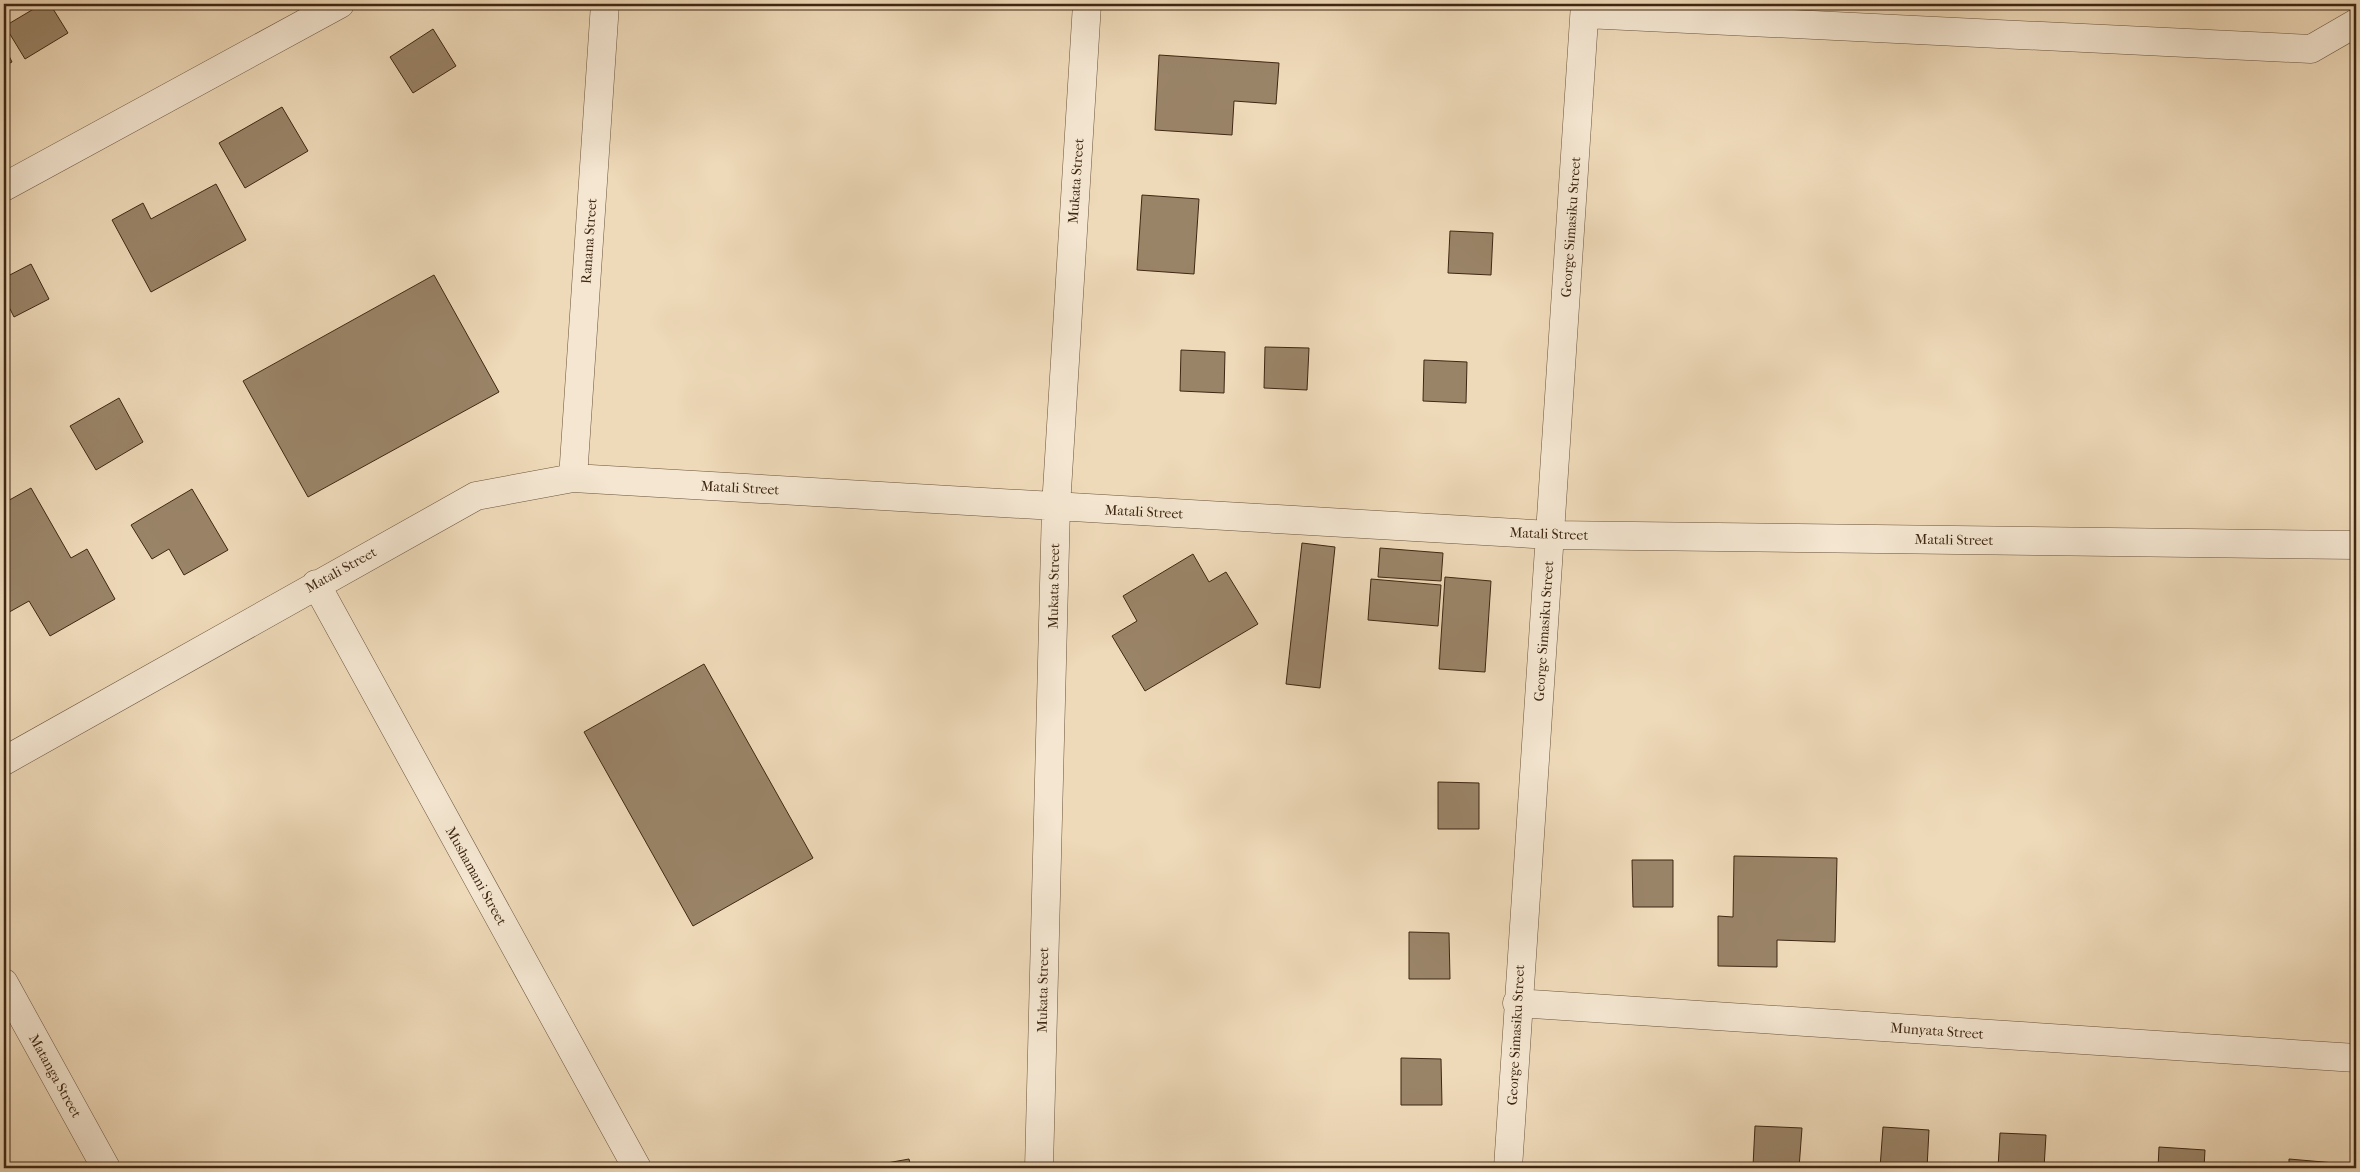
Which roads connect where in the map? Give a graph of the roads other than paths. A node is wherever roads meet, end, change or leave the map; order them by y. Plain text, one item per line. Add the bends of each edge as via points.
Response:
1 (340, 4) edge
2 (605, 4) edge
3 (1087, 4) edge
4 (1585, 9) edge
5 (2356, 24) edge
6 (4, 187) edge
7 (573, 478) junction
8 (1056, 506) junction
9 (1551, 535) junction
10 (2356, 545) edge
11 (316, 584) junction
12 (4, 761) edge
13 (4, 983) edge
14 (1518, 1003) junction
15 (2356, 1058) edge
16 (106, 1168) edge
17 (637, 1168) edge
18 (1039, 1168) edge
19 (1508, 1168) edge

1 - 6 street
2 - 7 street, Ranana Street
3 - 8 street, Mukata Street
4 - 5 street via 2311,49
4 - 9 street, George Simasiku Street
7 - 8 street, Matali Street
7 - 11 street, Matali Street via 476,496
8 - 9 street, Matali Street
8 - 18 street, Mukata Street
9 - 10 street, Matali Street
9 - 14 street, George Simasiku Street
11 - 12 street, Matali Street
11 - 17 street, Mushamani Street
13 - 16 street, Matanga Street
14 - 15 street, Munyata Street
14 - 19 street, George Simasiku Street

